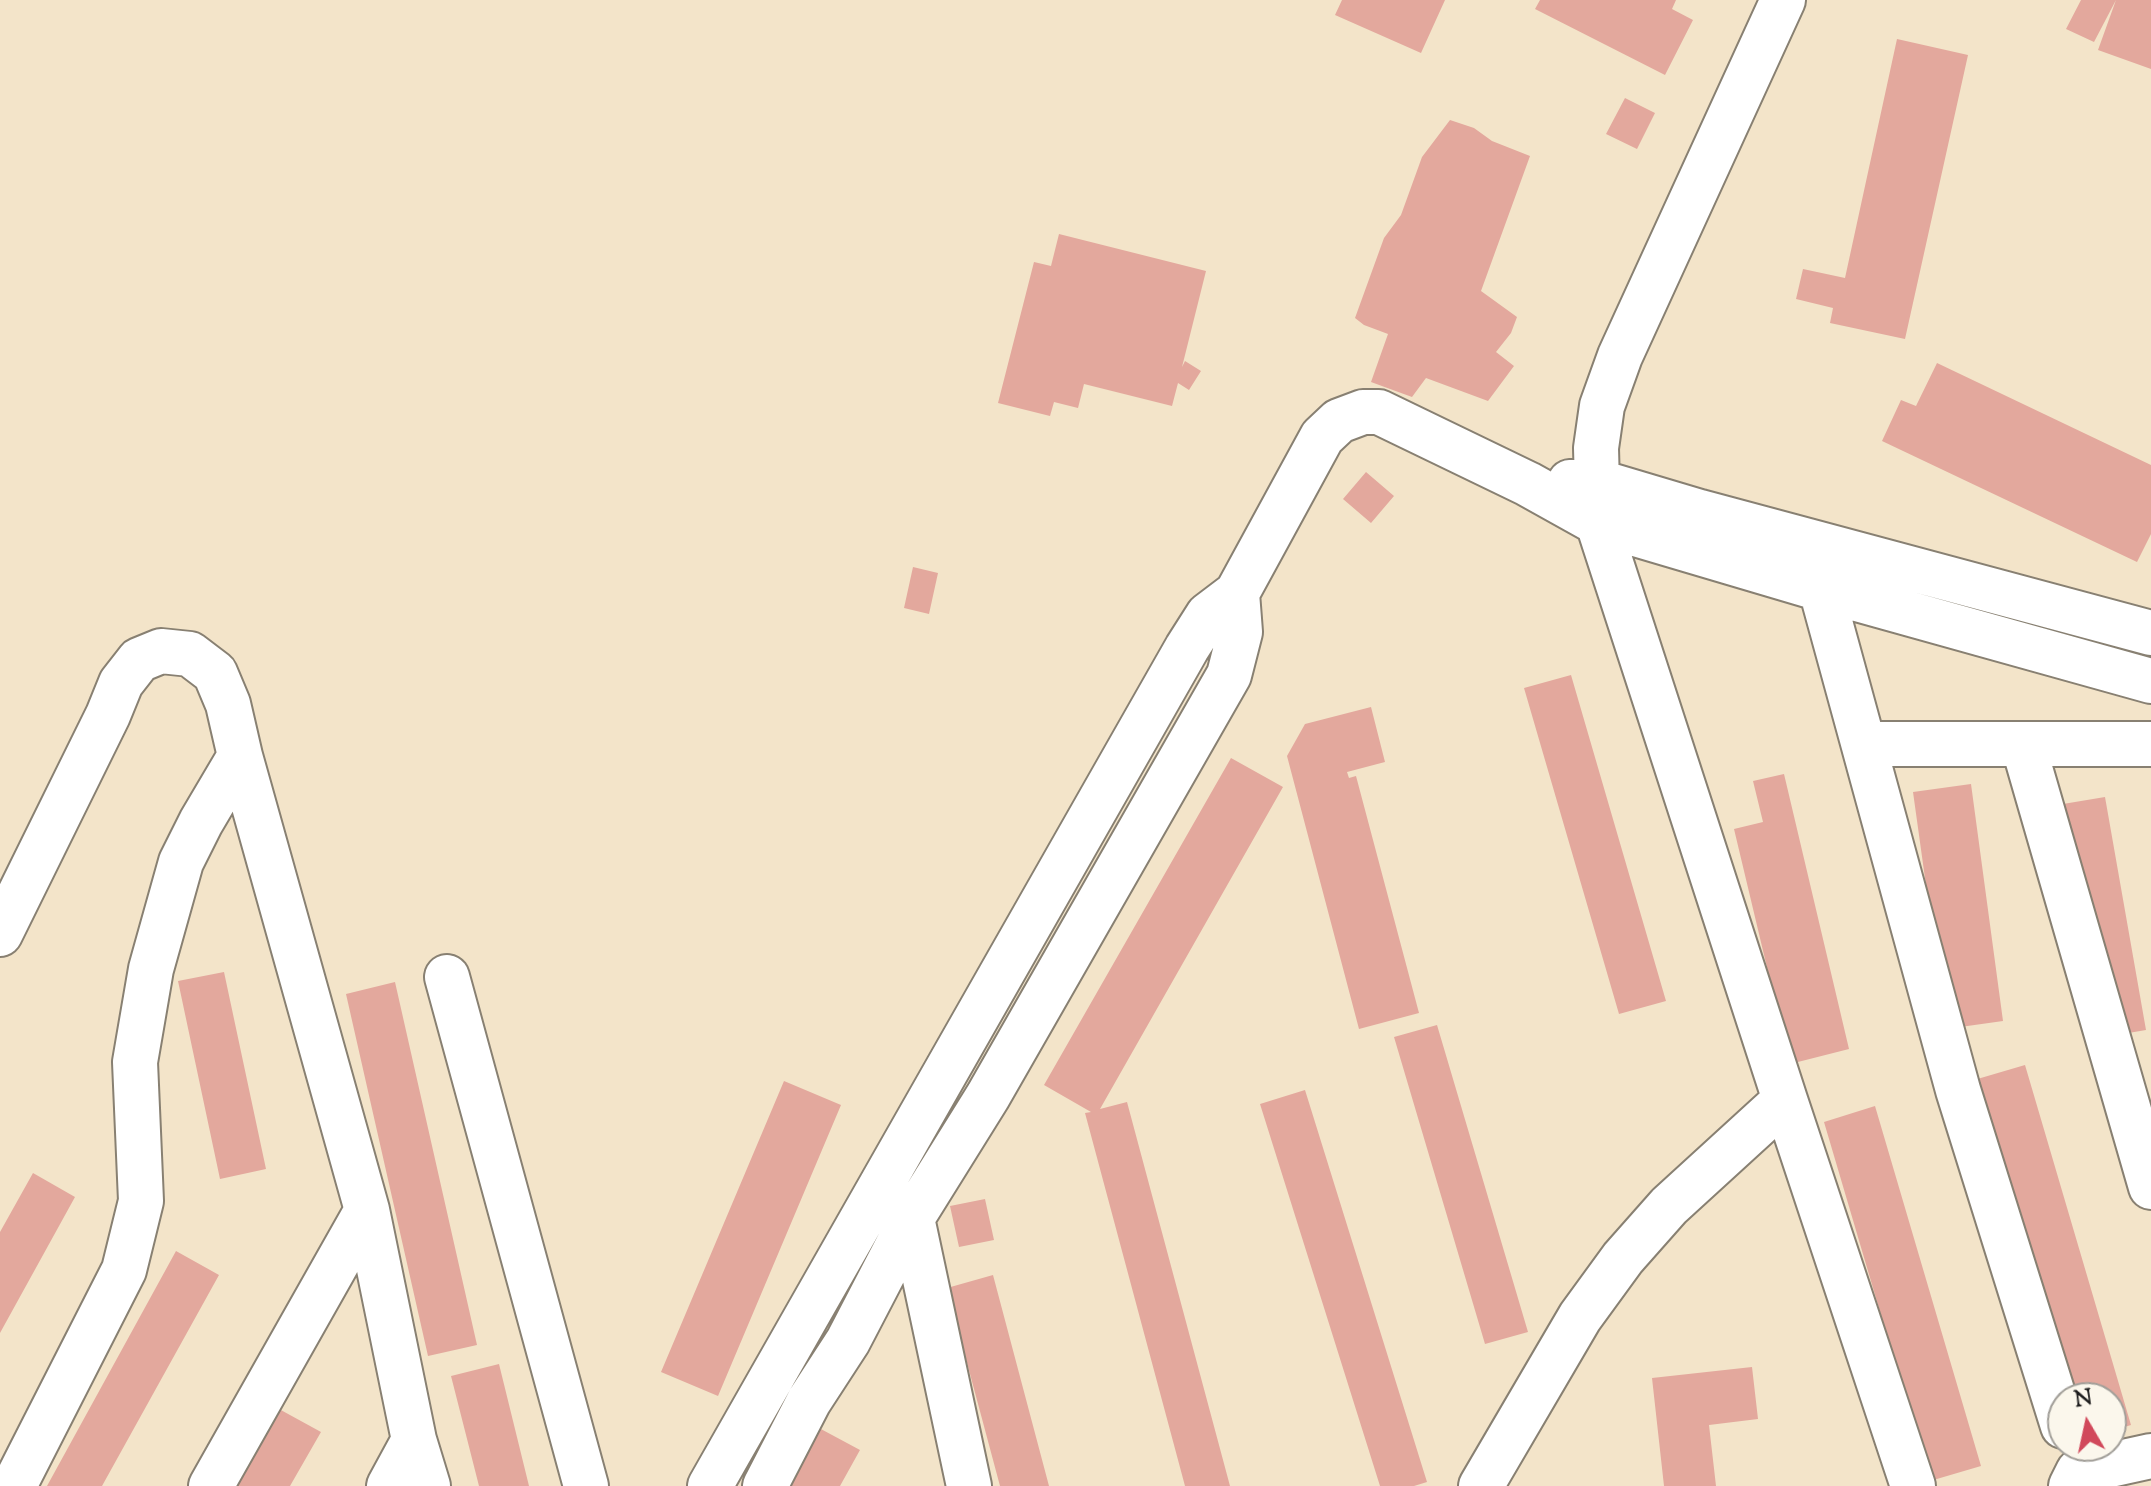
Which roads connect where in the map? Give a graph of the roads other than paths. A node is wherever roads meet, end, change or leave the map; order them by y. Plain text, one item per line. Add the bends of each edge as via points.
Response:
1 (1783, 0) edge
2 (1597, 502) junction
3 (1821, 589) junction
4 (1237, 593) junction
5 (2151, 633) edge
6 (2150, 683) edge
7 (1865, 744) junction
8 (2023, 744) junction
9 (2151, 744) edge
10 (240, 756) junction
11 (0, 934) edge
12 (447, 977) dead end
13 (945, 1074) junction
14 (988, 1096) junction
15 (1785, 1100) junction
16 (2151, 1187) edge
17 (367, 1210) junction
18 (912, 1218) junction
19 (2049, 1382) edge
20 (414, 1440) junction
21 (2151, 1456) edge
22 (2073, 1468) edge
23 (14, 1486) edge
24 (211, 1486) edge
25 (389, 1486) edge
26 (428, 1486) edge
27 (586, 1486) edge
28 (710, 1486) edge
29 (765, 1486) edge
30 (969, 1486) edge
31 (1481, 1486) edge
32 (1913, 1486) edge

1 - 2 street via 1620,356 1602,406
2 - 3 street
2 - 4 street via 1528,484 1379,412 1363,412 1339,421 1322,437
2 - 5 street via 1700,512
2 - 15 street
3 - 6 street
3 - 7 street
4 - 13 street via 1208,615 1187,648
4 - 14 street via 1240,632 1229,675
7 - 8 street
7 - 19 street via 1958,1090
8 - 9 street
8 - 16 street
10 - 11 street via 215,673 190,654 161,651 139,660 121,683
10 - 17 street
10 - 23 street via 181,862 151,969 135,1062 141,1201 124,1270
12 - 27 street
13 - 14 street
13 - 28 street
14 - 18 street
15 - 31 street via 1669,1206 1623,1258 1580,1317
15 - 32 street
17 - 20 street
17 - 24 street
18 - 29 street
18 - 30 street
20 - 25 street
20 - 26 street
21 - 22 street

